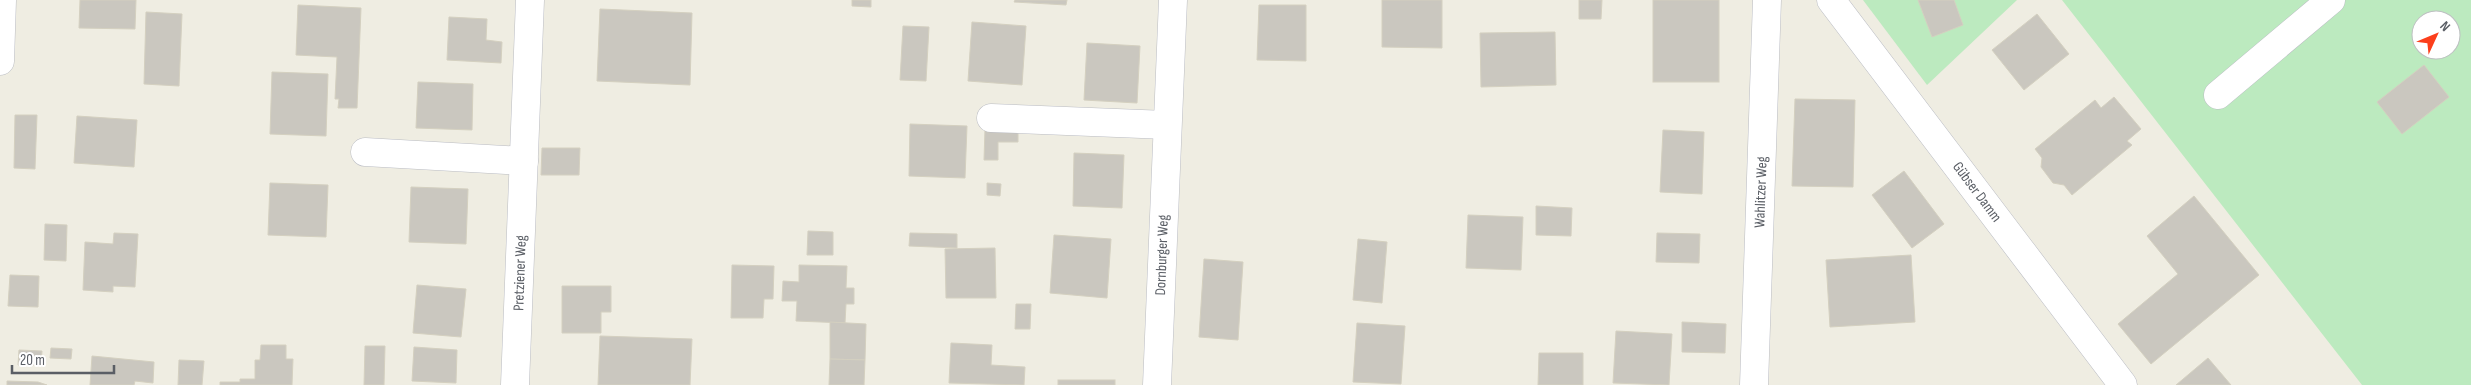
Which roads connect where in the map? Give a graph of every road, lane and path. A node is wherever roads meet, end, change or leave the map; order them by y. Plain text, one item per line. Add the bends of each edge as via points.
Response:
1 (2, 0) edge
2 (530, 0) edge
3 (1173, 0) edge
4 (1767, 0) edge
5 (1831, 0) edge
6 (2332, 0) edge
7 (0, 61) edge
8 (2218, 94) dead end
9 (991, 118) dead end
10 (1167, 125) junction
11 (365, 152) dead end
12 (524, 161) junction
13 (516, 385) edge
14 (1157, 385) edge
15 (1754, 385) edge
16 (2123, 385) edge

1 - 7 street
2 - 12 street, Pretziener Weg
3 - 10 street, Dornburger Weg
4 - 15 street, Wahlitzer Weg
5 - 16 street, Gübser Damm
6 - 8 street
9 - 10 street
10 - 14 street, Dornburger Weg
11 - 12 street
12 - 13 street, Pretziener Weg

